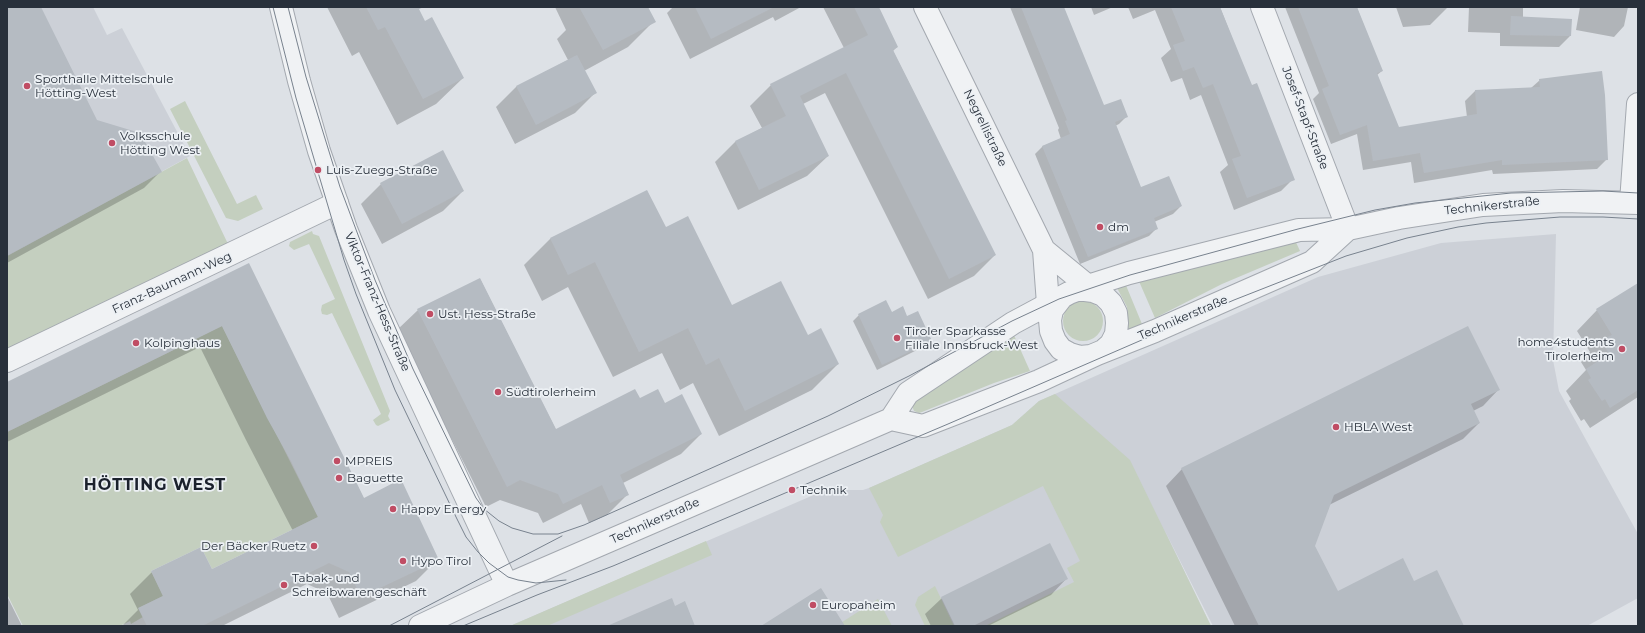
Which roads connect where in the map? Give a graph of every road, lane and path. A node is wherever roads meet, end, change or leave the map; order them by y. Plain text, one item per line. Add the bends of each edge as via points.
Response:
1 (281, 7) edge
2 (925, 7) edge
3 (1262, 7) edge
4 (1638, 104) edge
5 (1634, 203) edge
6 (337, 204) junction
7 (1348, 230) junction
8 (1044, 250) junction
9 (1083, 290) junction
10 (1049, 312) junction
11 (1097, 354) junction
12 (7, 361) edge
13 (891, 419) junction
14 (507, 585) junction
15 (420, 626) edge

1 - 6 street, Viktor-Franz-Hess-Straße via 301,88
2 - 8 street, Negrellistraße
3 - 7 street, Josef-Stapf-Straße
4 - 5 street
5 - 7 street, Technikerstraße via 1563,200 1483,205 1400,218
6 - 12 street, Franz-Baumann-Weg
6 - 14 street, Viktor-Franz-Hess-Straße via 379,311
7 - 9 street, Technikerstraße via 1299,230 1129,273
7 - 11 street, Technikerstraße via 1312,262
8 - 9 street, Negrellistraße
8 - 10 street, Negrellistraße
9 - 10 street, Technikerstraße via 1062,297
9 - 11 street, Technikerstraße via 1103,295 1116,313 1116,334 1111,344
10 - 11 street, Technikerstraße via 1050,331 1061,349 1080,357
10 - 13 street via 1013,323 908,392
11 - 13 street, Technikerstraße via 1039,381 923,426
13 - 14 street, Technikerstraße
14 - 15 street, Technikerstraße

